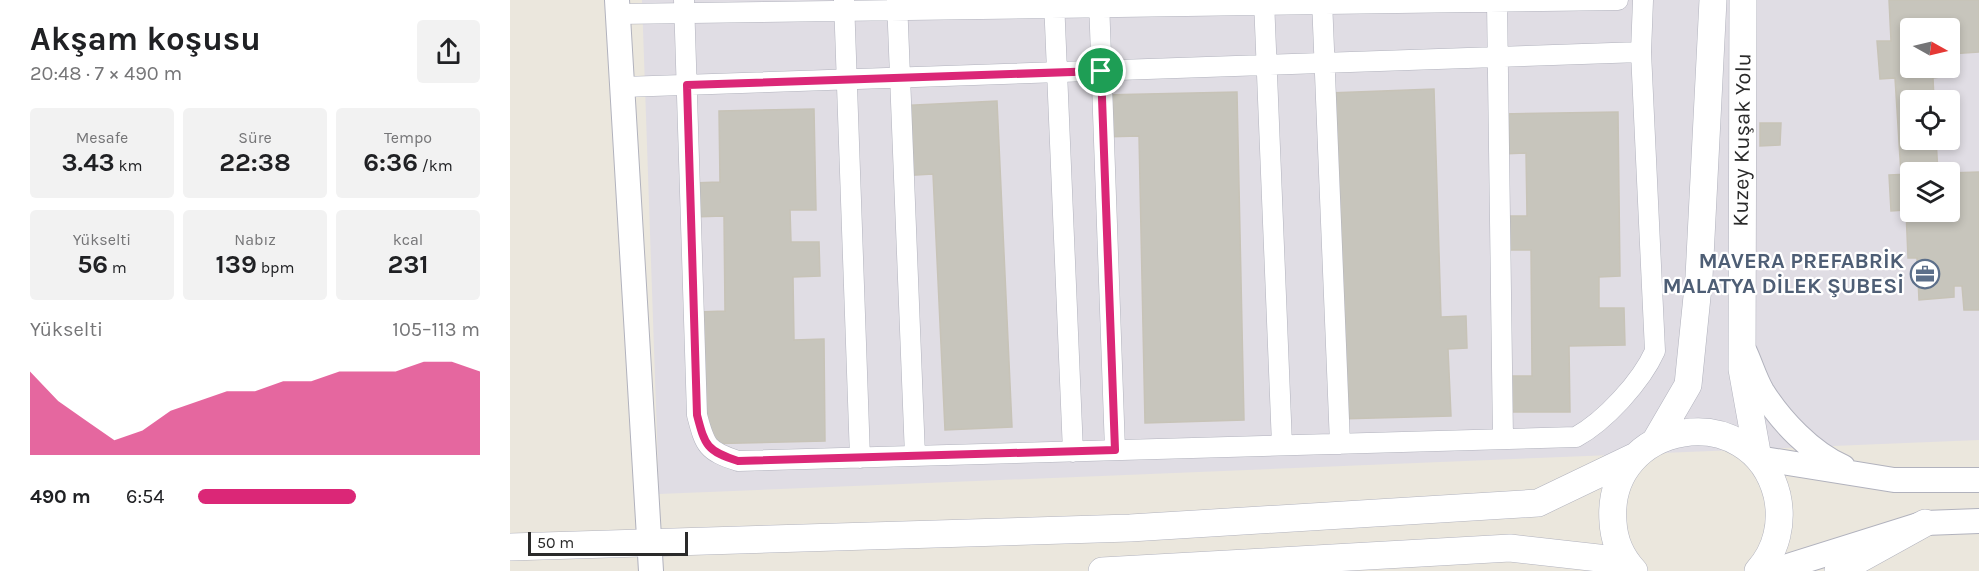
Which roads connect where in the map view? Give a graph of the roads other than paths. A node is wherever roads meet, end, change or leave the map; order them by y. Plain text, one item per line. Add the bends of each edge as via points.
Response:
1 (1618, 0) edge
2 (1643, 0) edge
3 (1713, 0) edge
4 (1743, 0) edge
5 (1264, 2) edge
6 (1322, 2) edge
7 (1497, 2) junction
8 (1099, 3) edge
9 (1054, 4) edge
10 (844, 5) edge
11 (897, 5) edge
12 (684, 6) edge
13 (617, 7) edge
14 (1641, 52) junction
15 (1497, 58) junction
16 (1324, 63) junction
17 (1266, 65) junction
18 (1101, 71) junction
19 (1057, 73) junction
20 (900, 78) junction
21 (847, 80) junction
22 (687, 85) junction
23 (623, 87) junction
24 (1742, 343) junction
25 (1503, 439) junction
26 (1656, 440) junction
27 (1340, 444) junction
28 (1282, 446) junction
29 (1115, 450) junction
30 (1073, 452) junction
31 (915, 456) junction
32 (1634, 457) junction
33 (860, 458) junction
34 (1758, 458) junction
35 (1894, 480) junction
36 (1979, 480) edge
37 (1979, 520) edge
38 (1925, 523) junction
39 (648, 543) junction
40 (510, 547) edge
41 (1510, 548) junction
42 (1629, 566) edge
43 (651, 571) edge
44 (1102, 571) edge
45 (1549, 571) edge
46 (1758, 571) edge
47 (1772, 571) edge
48 (1838, 571) edge

1 - 7 street
2 - 14 street
3 - 26 main road, Kuzey Kuşak Yolu via 1699,277 1688,385
4 - 24 main road, Kuzey Kuşak Yolu
5 - 6 street
5 - 8 street
5 - 17 street
6 - 7 street
6 - 16 street
7 - 15 street
8 - 9 street
8 - 18 street
9 - 11 street
9 - 19 street
10 - 11 street
10 - 12 street
10 - 21 street
11 - 20 street
12 - 13 street
12 - 22 street
13 - 23 street
14 - 15 street
14 - 25 street via 1654,351 1648,367 1596,426 1576,437
15 - 16 street
15 - 25 street
16 - 17 street
16 - 27 street
17 - 18 street
17 - 28 street
18 - 19 street
18 - 29 street
19 - 20 street
19 - 30 street
20 - 21 street
20 - 31 street
21 - 22 street
21 - 33 street
22 - 23 street
22 - 33 street via 697,415 707,448 738,461
23 - 39 street
24 - 34 main road, Kuzey Kuşak Yolu via 1742,369
24 - 35 street via 1762,390 1805,441 1827,460
25 - 27 street
26 - 32 main road
26 - 34 main road via 1683,431 1710,432 1736,441
27 - 28 street
28 - 29 street
29 - 30 street
30 - 31 street
31 - 33 street
32 - 39 main road via 1538,503 1130,528
32 - 42 main road via 1619,481 1612,507 1614,535
34 - 35 street
34 - 46 main road via 1773,482 1780,509 1778,536
35 - 36 street
37 - 38 street
38 - 47 street
38 - 48 main road
39 - 40 main road
39 - 43 street
41 - 42 main road
41 - 44 main road
41 - 45 main road

